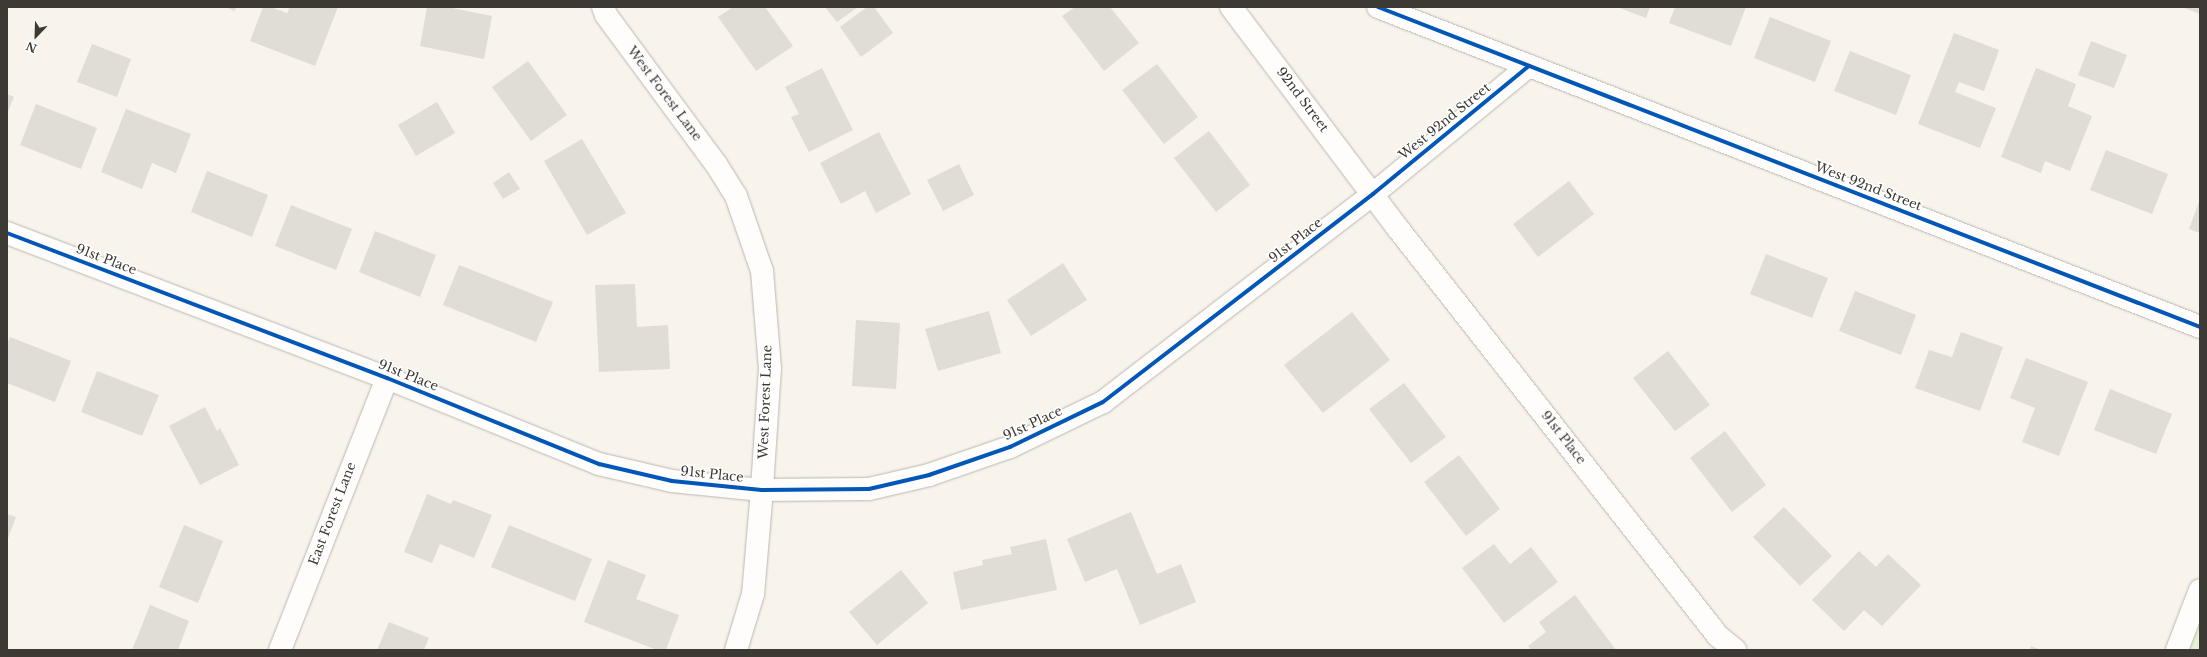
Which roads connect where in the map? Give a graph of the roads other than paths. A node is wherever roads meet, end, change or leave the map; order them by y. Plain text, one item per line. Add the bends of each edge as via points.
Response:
1 (603, 7) edge
2 (1231, 7) edge
3 (1378, 7) edge
4 (1529, 66) junction
5 (1373, 194) junction
6 (7, 233) edge
7 (2200, 327) edge
8 (387, 378) junction
9 (762, 490) junction
10 (2200, 590) edge
11 (280, 650) edge
12 (736, 650) edge
13 (1735, 650) edge
14 (2177, 650) edge

1 - 9 street, West Forest Lane via 606,15 716,164 736,196 753,240 762,271 770,368
2 - 5 street, 92nd Street
3 - 4 street, West 92nd Street
4 - 5 street, West 92nd Street
4 - 7 street, West 92nd Street
5 - 9 street, 91st Place via 1103,402 1010,447 929,475 869,489
5 - 13 street, 91st Place via 1718,636
6 - 8 street, 91st Place
8 - 9 street, 91st Place via 599,464 672,481
8 - 11 street, East Forest Lane
9 - 12 street, West Forest Lane via 754,594
10 - 14 street

